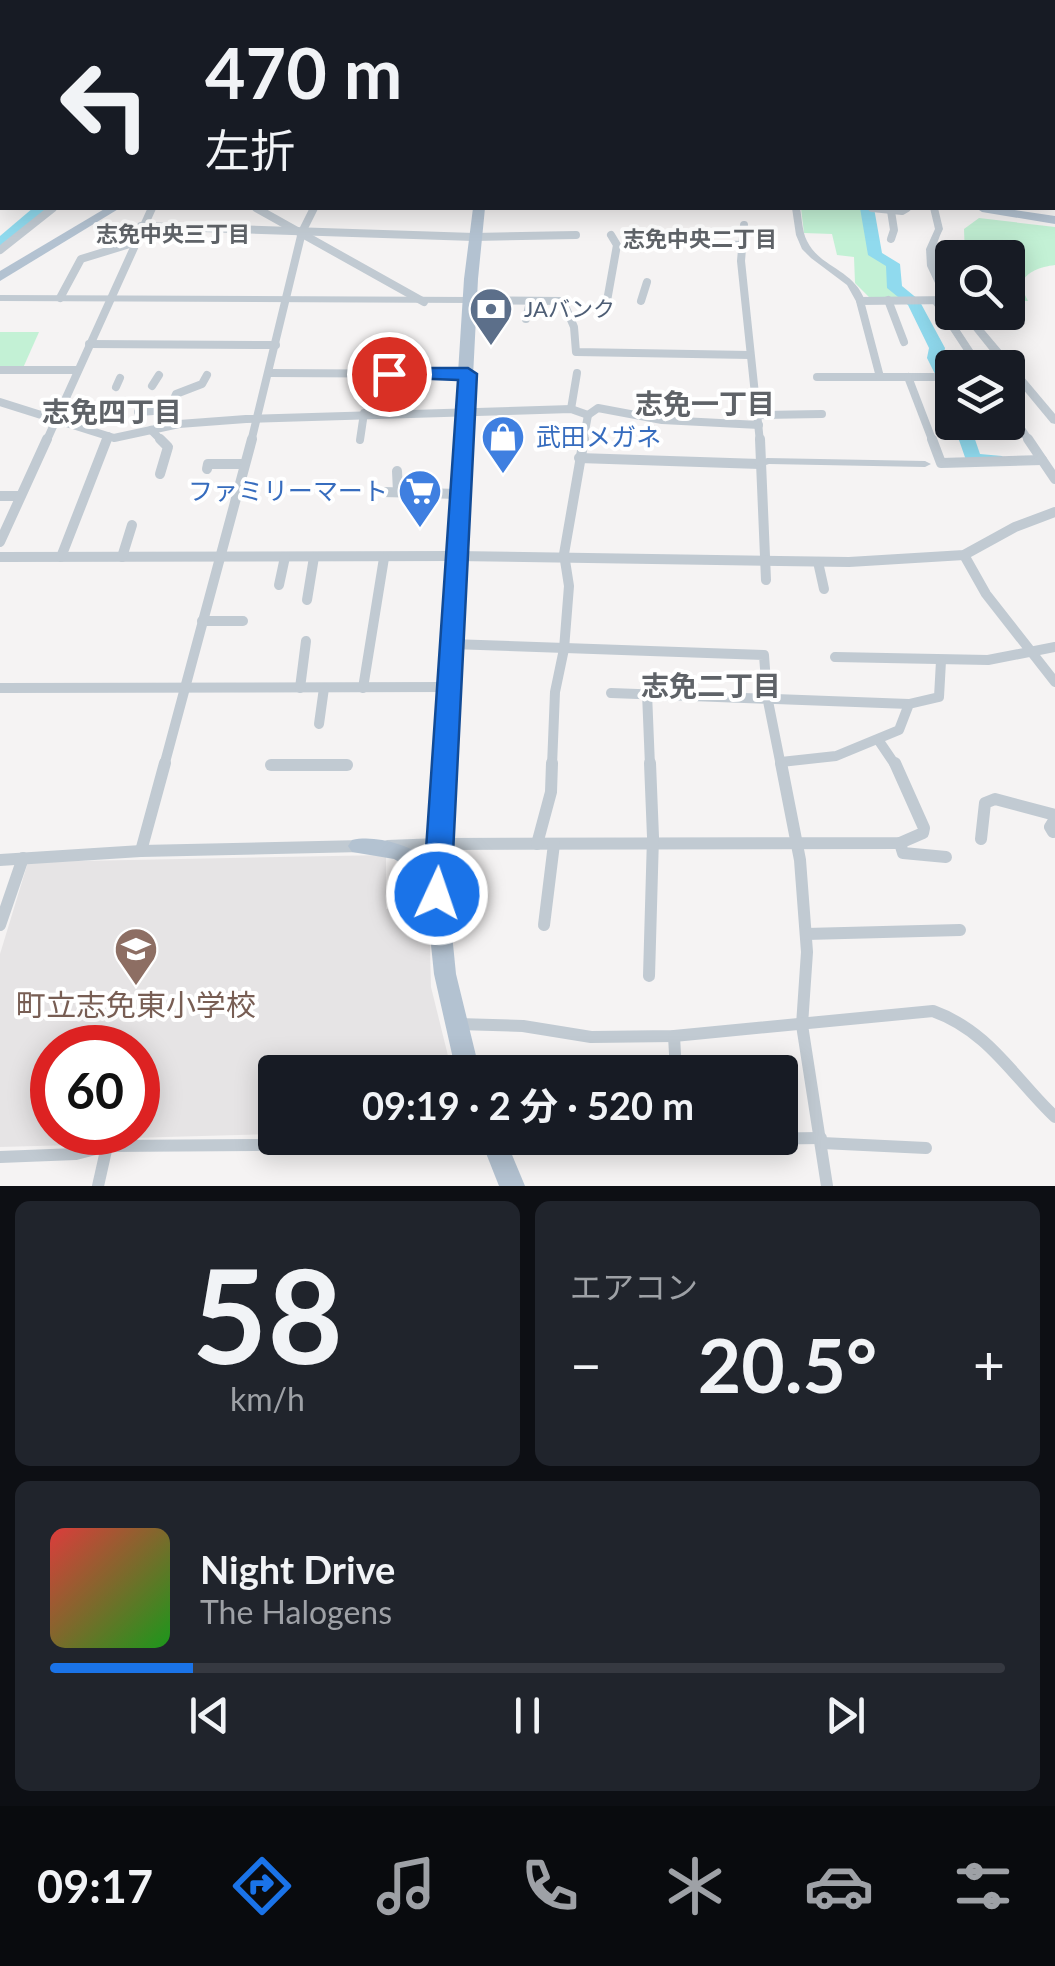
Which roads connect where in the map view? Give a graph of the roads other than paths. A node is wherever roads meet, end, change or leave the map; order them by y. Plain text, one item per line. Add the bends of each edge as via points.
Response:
1 (50, 210) edge
2 (99, 210) edge
3 (110, 210) edge
4 (151, 210) edge
5 (260, 210) edge
6 (313, 210) edge
7 (479, 210) edge
8 (796, 210) edge
9 (891, 210) edge
10 (934, 210) edge
11 (994, 210) edge
12 (1055, 220) edge
13 (744, 225) dead end
14 (141, 226) junction
15 (302, 232) junction
16 (576, 235) dead end
17 (611, 235) dead end
18 (474, 237) junction
19 (891, 239) dead end
20 (662, 242) dead end
21 (134, 243) junction
22 (742, 245) junction
23 (0, 250) edge
24 (0, 273) edge
25 (935, 276) edge
26 (647, 282) dead end
27 (0, 298) edge
28 (60, 298) junction
29 (109, 298) junction
30 (472, 300) junction
31 (888, 300) junction
32 (530, 301) junction
33 (607, 301) dead end
34 (641, 301) dead end
35 (860, 301) junction
36 (935, 301) edge
37 (286, 302) junction
38 (424, 302) junction
39 (526, 319) dead end
40 (979, 330) edge
41 (904, 342) dead end
42 (90, 344) junction
43 (276, 345) junction
44 (750, 356) junction
45 (0, 370) edge
46 (76, 370) junction
47 (270, 373) junction
48 (577, 373) dead end
49 (468, 374) junction
50 (160, 375) dead end
51 (207, 375) dead end
52 (817, 376) dead end
53 (908, 377) junction
54 (935, 377) edge
55 (880, 378) junction
56 (152, 386) dead end
57 (0, 402) edge
58 (571, 409) junction
59 (138, 412) dead end
60 (465, 413) junction
61 (364, 414) junction
62 (822, 414) dead end
63 (588, 415) junction
64 (54, 418) junction
65 (256, 419) junction
66 (758, 420) junction
67 (1055, 422) edge
68 (151, 430) junction
69 (1025, 435) edge
70 (108, 436) junction
71 (360, 440) dead end
72 (579, 458) junction
73 (1042, 460) junction
74 (208, 463) dead end
75 (243, 464) junction
76 (760, 464) junction
77 (925, 464) dead end
78 (397, 470) dead end
79 (160, 474) dead end
80 (1055, 479) edge
81 (383, 492) dead end
82 (398, 492) junction
83 (415, 493) junction
84 (460, 494) junction
85 (0, 496) edge
86 (20, 496) junction
87 (408, 506) dead end
88 (1055, 512) edge
89 (132, 525) dead end
90 (0, 542) edge
91 (964, 555) junction
92 (455, 556) junction
93 (0, 557) edge
94 (61, 557) junction
95 (122, 557) junction
96 (218, 557) junction
97 (285, 557) junction
98 (314, 557) junction
99 (384, 558) junction
100 (566, 560) junction
101 (764, 561) junction
102 (818, 562) junction
103 (766, 580) dead end
104 (279, 585) dead end
105 (824, 589) dead end
106 (307, 600) dead end
107 (243, 620) dead end
108 (202, 621) junction
109 (306, 641) dead end
110 (451, 644) junction
111 (1055, 647) edge
112 (564, 649) junction
113 (1034, 652) junction
114 (836, 657) dead end
115 (941, 661) junction
116 (1055, 682) edge
117 (448, 687) junction
118 (0, 688) edge
119 (300, 688) junction
120 (324, 688) junction
121 (364, 688) junction
122 (184, 689) junction
123 (611, 693) dead end
124 (647, 694) junction
125 (767, 696) junction
126 (908, 704) junction
127 (319, 724) dead end
128 (878, 740) junction
129 (781, 762) junction
130 (271, 764) dead end
131 (348, 765) dead end
132 (1054, 822) edge
133 (980, 838) dead end
134 (794, 843) junction
135 (900, 843) junction
136 (439, 844) junction
137 (537, 844) junction
138 (554, 844) junction
139 (652, 844) junction
140 (360, 846) junction
141 (141, 851) junction
142 (946, 857) dead end
143 (24, 858) junction
144 (0, 860) edge
145 (436, 884) junction
146 (0, 924) edge
147 (544, 924) dead end
148 (960, 930) dead end
149 (806, 934) junction
150 (650, 976) dead end
151 (456, 1024) junction
152 (802, 1024) junction
153 (674, 1036) junction
154 (464, 1055) edge
155 (675, 1055) edge
156 (1055, 1117) edge
157 (798, 1140) edge
158 (821, 1141) junction
159 (258, 1145) edge
160 (160, 1146) edge
161 (926, 1148) dead end
162 (51, 1155) edge
163 (106, 1155) edge
164 (498, 1155) edge
165 (0, 1157) edge
166 (505, 1179) edge
167 (98, 1186) edge
168 (828, 1186) edge

1 - 23 street
2 - 24 main road
3 - 24 main road
4 - 14 street
5 - 15 street
6 - 15 street
7 - 18 main road
8 - 35 street via 809,251 852,286
9 - 19 street
10 - 25 street via 939,229 928,248
11 - 12 main road
13 - 22 street
14 - 15 street
14 - 21 street
15 - 18 street
15 - 37 street
15 - 38 street
16 - 18 street
17 - 33 street via 617,246
18 - 30 main road
20 - 22 street
21 - 28 street via 81,258
21 - 29 street
22 - 44 street
26 - 34 street
27 - 28 street
28 - 29 street
29 - 37 street
29 - 42 street
30 - 32 street
30 - 38 street
30 - 49 main road
31 - 35 street
31 - 36 street
31 - 41 street
32 - 39 street
32 - 44 street via 562,301 576,352
35 - 55 street
37 - 38 street
37 - 43 street
40 - 67 street
42 - 43 street
42 - 46 street
43 - 47 street
44 - 66 street
45 - 46 street
46 - 64 street
47 - 49 street
47 - 65 street
48 - 58 street
49 - 60 main road
50 - 56 street
51 - 59 street via 202,384 181,389 169,410
52 - 55 street
53 - 54 street
53 - 55 street
53 - 73 street via 941,463
57 - 64 street
58 - 60 street
58 - 63 street
60 - 61 street
60 - 84 main road
61 - 65 street
61 - 71 street
62 - 66 street
63 - 66 street via 598,408 662,420
63 - 72 street
64 - 70 street
64 - 86 street
65 - 68 street
65 - 75 street
66 - 76 street
68 - 70 street
68 - 79 street via 168,447
69 - 73 street
70 - 94 street
72 - 76 street
72 - 100 street
73 - 80 street
74 - 75 street
75 - 96 street
76 - 77 street
76 - 101 street
78 - 82 street
81 - 82 street
82 - 83 street
83 - 84 street
83 - 87 street
84 - 92 main road
85 - 86 street
86 - 90 street
88 - 91 street
89 - 95 street
91 - 102 street
91 - 113 street
92 - 99 street
92 - 100 street
92 - 110 main road
93 - 94 street
94 - 95 street
95 - 96 street
96 - 97 street
96 - 108 street
97 - 98 street
97 - 104 street
98 - 99 street
98 - 106 street
99 - 121 street
100 - 101 street
100 - 112 street
101 - 102 street
101 - 103 street
102 - 105 street
107 - 108 street
108 - 122 street
109 - 119 street
110 - 112 street
110 - 117 main road
111 - 113 street
112 - 125 street via 764,655
112 - 137 street via 555,692 551,792
113 - 115 street
113 - 116 street
114 - 115 street
115 - 126 street via 938,698
117 - 121 street
117 - 136 main road
118 - 122 street
119 - 120 street
119 - 122 street
120 - 121 street
120 - 127 street
122 - 141 street
123 - 124 street
124 - 125 street
124 - 139 street
125 - 126 street
125 - 129 street
126 - 128 street via 899,730
128 - 129 street via 836,756
128 - 135 street via 924,828
129 - 134 street
130 - 131 street
132 - 133 street via 995,799 985,803
134 - 135 street
134 - 139 street
134 - 149 street
135 - 142 street via 908,856
136 - 137 street
136 - 140 street
136 - 145 main road
137 - 138 street
138 - 139 street
138 - 147 street
139 - 150 street
140 - 141 street
140 - 145 main road via 416,861
141 - 143 street
143 - 144 street
143 - 146 street
145 - 151 main road
148 - 149 street
149 - 152 street
151 - 153 street via 590,1037
151 - 154 main road
152 - 153 street
152 - 156 street via 933,1011 954,1016 983,1034 1017,1081
152 - 158 street
153 - 155 street
157 - 158 street
158 - 161 street
158 - 168 street
159 - 160 street
162 - 165 street
163 - 167 street
164 - 166 main road

